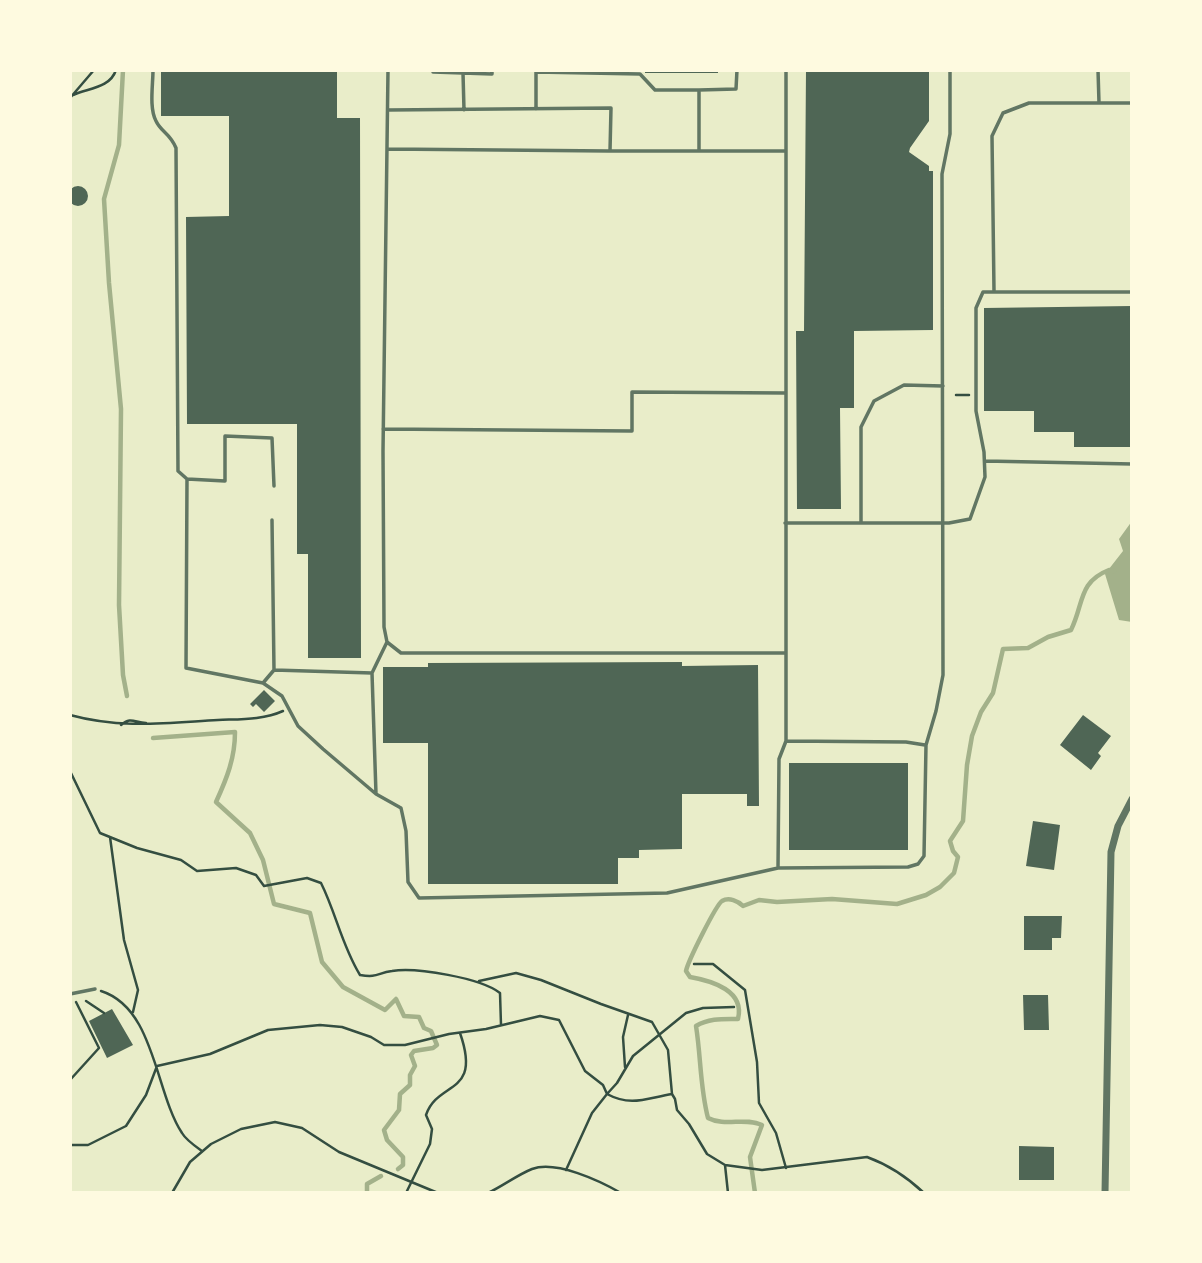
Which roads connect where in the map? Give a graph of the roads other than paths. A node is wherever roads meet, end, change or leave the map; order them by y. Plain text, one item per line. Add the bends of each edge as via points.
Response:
1 (153, 70) edge
2 (388, 70) edge
3 (433, 70) edge
4 (492, 70) edge
5 (737, 70) edge
6 (786, 70) edge
7 (950, 70) edge
8 (1098, 70) edge
9 (536, 71) edge
10 (622, 72) edge
11 (636, 72) edge
12 (463, 73) junction
13 (699, 90) junction
14 (1099, 103) junction
15 (1132, 103) edge
16 (536, 109) junction
17 (388, 110) junction
18 (464, 110) junction
19 (387, 149) junction
20 (610, 151) junction
21 (699, 151) junction
22 (786, 151) junction
23 (994, 291) junction
24 (1132, 292) edge
25 (943, 386) junction
26 (785, 393) junction
27 (383, 429) junction
28 (985, 461) junction
29 (1132, 464) edge
30 (187, 479) junction
31 (274, 486) dead end
32 (272, 520) dead end
33 (785, 523) junction
34 (861, 523) junction
35 (943, 523) junction
36 (387, 642) junction
37 (785, 653) junction
38 (274, 670) junction
39 (372, 673) junction
40 (263, 683) junction
41 (786, 741) junction
42 (926, 745) junction
43 (376, 794) junction
44 (1132, 799) edge
45 (778, 868) junction
46 (95, 989) road end
47 (72, 995) edge
48 (1105, 1193) edge

1 - 30 lane via 156,122 176,148 178,471
2 - 17 lane
3 - 12 lane
4 - 12 lane via 492,74
5 - 13 lane via 736,89
6 - 22 lane
7 - 25 lane via 950,134 943,174
8 - 14 lane
9 - 10 lane
9 - 16 lane
10 - 11 lane
11 - 13 lane via 655,90
12 - 18 lane
13 - 21 lane
14 - 15 lane
14 - 23 lane via 1029,103 1003,113 992,136
16 - 18 lane
16 - 20 lane via 611,108
17 - 18 lane
17 - 19 lane
19 - 20 lane
19 - 27 lane
20 - 21 lane
21 - 22 lane
22 - 26 lane
23 - 24 lane
23 - 28 lane via 983,292 976,308 976,411
25 - 34 lane via 904,385 874,401 861,427
25 - 35 lane
26 - 27 lane via 632,392 632,431
26 - 33 lane
27 - 36 lane
28 - 29 lane
28 - 35 lane via 985,477 970,519
30 - 31 lane via 225,481 225,436 272,438
30 - 40 lane via 186,668
32 - 38 lane
33 - 34 lane
33 - 37 lane
34 - 35 lane
35 - 42 lane via 943,675
36 - 37 lane via 401,653
36 - 39 lane
37 - 41 lane
38 - 39 lane
38 - 40 lane
39 - 43 lane
40 - 43 lane via 282,696 298,726
41 - 42 lane
41 - 45 lane via 779,759
42 - 45 lane via 924,856 918,864
43 - 45 lane via 401,808 408,882 419,898 667,893
44 - 48 street via 1111,852
46 - 47 lane

